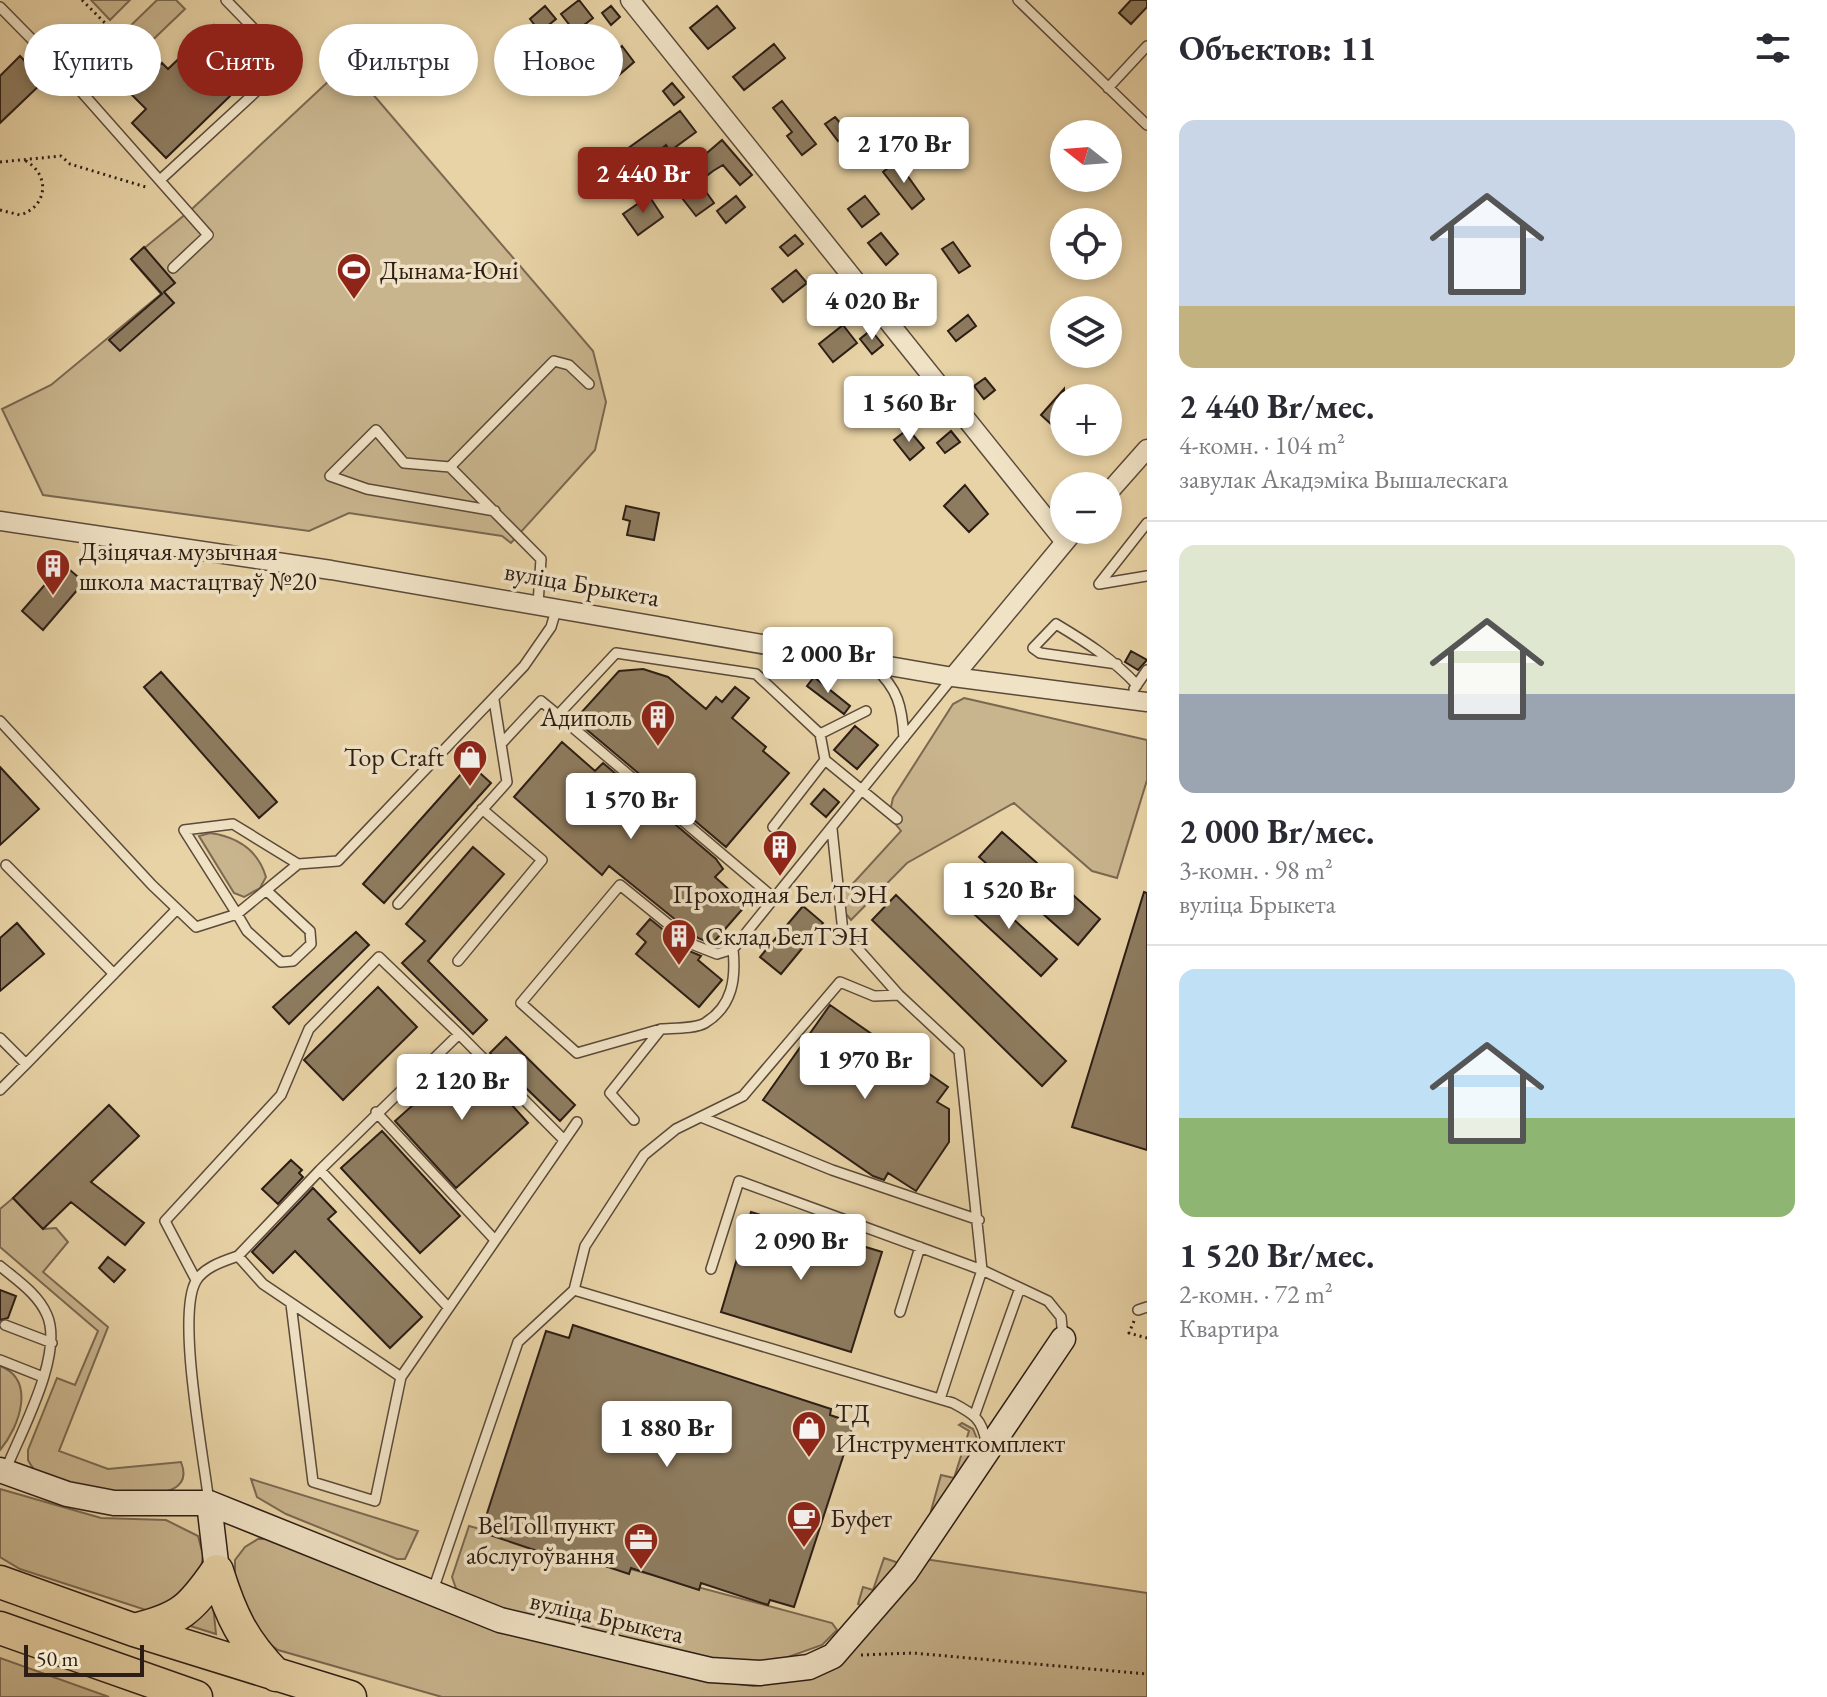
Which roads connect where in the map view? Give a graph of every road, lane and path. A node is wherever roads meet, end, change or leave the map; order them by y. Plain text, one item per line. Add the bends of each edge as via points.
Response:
1 (82, 0) edge
2 (226, 0) edge
3 (630, 0) edge
4 (1018, 0) edge
5 (0, 7) edge
6 (105, 24) edge
7 (24, 31) edge
8 (1147, 46) edge
9 (1108, 88) junction
10 (85, 96) edge
11 (1147, 125) edge
12 (22, 160) junction
13 (2, 162) edge
14 (160, 180) junction
15 (180, 204) junction
16 (0, 210) edge
17 (173, 268) dead end
18 (589, 384) dead end
19 (1147, 449) edge
20 (450, 467) junction
21 (1122, 477) edge
22 (495, 511) junction
23 (1050, 512) edge
24 (3, 519) edge
25 (1147, 523) edge
26 (1063, 544) edge
27 (1147, 576) edge
28 (547, 606) junction
29 (869, 662) junction
30 (1117, 664) junction
31 (1147, 670) edge
32 (953, 677) junction
33 (1132, 692) junction
34 (494, 700) junction
35 (1147, 702) edge
36 (866, 711) dead end
37 (558, 715) junction
38 (0, 721) edge
39 (820, 734) junction
40 (904, 738) junction
41 (501, 744) junction
42 (825, 760) junction
43 (864, 789) junction
44 (482, 809) junction
45 (897, 819) dead end
46 (773, 827) dead end
47 (832, 829) junction
48 (298, 864) junction
49 (6, 865) dead end
50 (266, 890) junction
51 (775, 899) junction
52 (398, 904) dead end
53 (177, 909) junction
54 (237, 914) junction
55 (733, 949) junction
56 (458, 961) dead end
57 (114, 974) junction
58 (899, 995) junction
59 (661, 1029) junction
60 (459, 1034) junction
61 (0, 1038) edge
62 (26, 1064) junction
63 (0, 1090) edge
64 (376, 1112) junction
65 (701, 1117) junction
66 (634, 1120) dead end
67 (577, 1122) dead end
68 (564, 1140) junction
69 (320, 1170) junction
70 (979, 1220) junction
71 (494, 1239) junction
72 (920, 1247) junction
73 (238, 1256) junction
74 (0, 1266) edge
75 (711, 1269) dead end
76 (982, 1270) junction
77 (196, 1280) junction
78 (1020, 1288) junction
79 (574, 1290) junction
80 (291, 1304) junction
81 (448, 1307) junction
82 (1143, 1309) edge
83 (900, 1312) dead end
84 (5, 1325) dead end
85 (1147, 1338) edge
86 (1063, 1339) joint
87 (52, 1343) junction
88 (0, 1360) edge
89 (43, 1377) junction
90 (401, 1377) junction
91 (940, 1399) junction
92 (975, 1414) junction
93 (988, 1449) junction
94 (2, 1471) edge
95 (209, 1503) junction
96 (217, 1571) junction
97 (0, 1582) edge
98 (432, 1595) junction
99 (0, 1628) edge
100 (134, 1630) junction
101 (833, 1656) junction
102 (1147, 1674) edge
103 (279, 1677) junction
104 (196, 1697) edge
105 (350, 1697) edge

1 - 6 path
2 - 14 lane via 287,63
3 - 23 street
4 - 9 lane
5 - 7 lane
8 - 9 lane
9 - 11 lane
10 - 14 lane
12 - 13 path
12 - 15 path via 61,156 70,164 139,184
12 - 16 path via 41,176 42,196 26,213
14 - 15 lane
15 - 17 lane via 208,235
18 - 20 lane via 569,365 554,361
19 - 21 street
20 - 22 lane
20 - 22 lane via 404,463 376,430 330,476 367,489
22 - 28 lane via 541,559
24 - 28 street, вуліца Брыкета
25 - 27 lane via 1099,584
26 - 32 street
28 - 29 street, вуліца Брыкета
28 - 34 lane via 551,627
29 - 32 street, вуліца Брыкета
29 - 40 lane via 901,701
30 - 30 lane via 1056,624 1033,648 1040,653
30 - 33 lane
31 - 33 lane
32 - 33 street, вуліца Брыкета
32 - 40 lane
33 - 35 street, вуліца Брыкета
34 - 41 lane
34 - 48 lane via 338,861
36 - 39 lane
37 - 39 lane via 616,653 756,674
37 - 41 lane via 541,701
37 - 51 lane
38 - 53 lane
39 - 42 lane
40 - 43 lane
41 - 44 lane via 507,782
42 - 43 lane
42 - 46 lane
43 - 45 lane
43 - 47 lane
44 - 52 lane
44 - 56 lane via 542,860
47 - 51 lane
47 - 58 lane via 843,932
48 - 50 lane
48 - 54 lane via 233,824 184,830
49 - 57 lane
50 - 54 lane
50 - 54 lane via 310,931 311,944 293,961 281,962 247,931
51 - 55 lane
53 - 54 lane via 196,927
53 - 57 lane
55 - 59 lane via 736,978 724,1005 704,1025
55 - 59 lane via 717,954 694,945 620,885 521,1003 577,1053
57 - 62 lane
58 - 65 lane via 874,996 840,982 743,1096
58 - 70 lane via 959,1051
59 - 66 lane via 610,1093
60 - 64 lane
60 - 68 lane
60 - 77 lane via 379,957 309,1029 281,1095 165,1221
61 - 62 lane
62 - 63 lane
64 - 69 lane
64 - 71 lane
65 - 70 lane via 832,1170
65 - 79 lane via 644,1155 585,1246
67 - 68 lane
68 - 71 lane
69 - 73 lane
69 - 81 lane
70 - 76 lane
71 - 81 lane
72 - 75 lane via 739,1181
72 - 76 lane
72 - 83 lane
73 - 77 lane
73 - 80 lane
74 - 87 lane via 32,1292 48,1317
76 - 78 lane
76 - 91 lane
77 - 95 lane via 187,1317
78 - 86 lane via 1048,1301 1061,1317
78 - 92 lane
79 - 91 lane
79 - 98 lane via 518,1342
80 - 90 lane
80 - 90 lane via 313,1482 375,1501
81 - 90 lane
82 - 85 path via 1129,1333
84 - 87 lane
86 - 93 street
87 - 89 lane
88 - 89 lane
89 - 94 lane
91 - 92 lane
92 - 93 lane
93 - 101 street via 905,1573
94 - 95 street, вуліца Брыкета via 67,1494 114,1503
95 - 96 street
95 - 98 street, вуліца Брыкета
96 - 100 highway via 191,1608 168,1622
96 - 103 highway via 231,1618
97 - 100 highway
98 - 101 street, вуліца Брыкета via 500,1620 710,1670 760,1673 809,1667
99 - 104 highway
100 - 103 highway
101 - 102 path via 913,1653
103 - 105 highway

